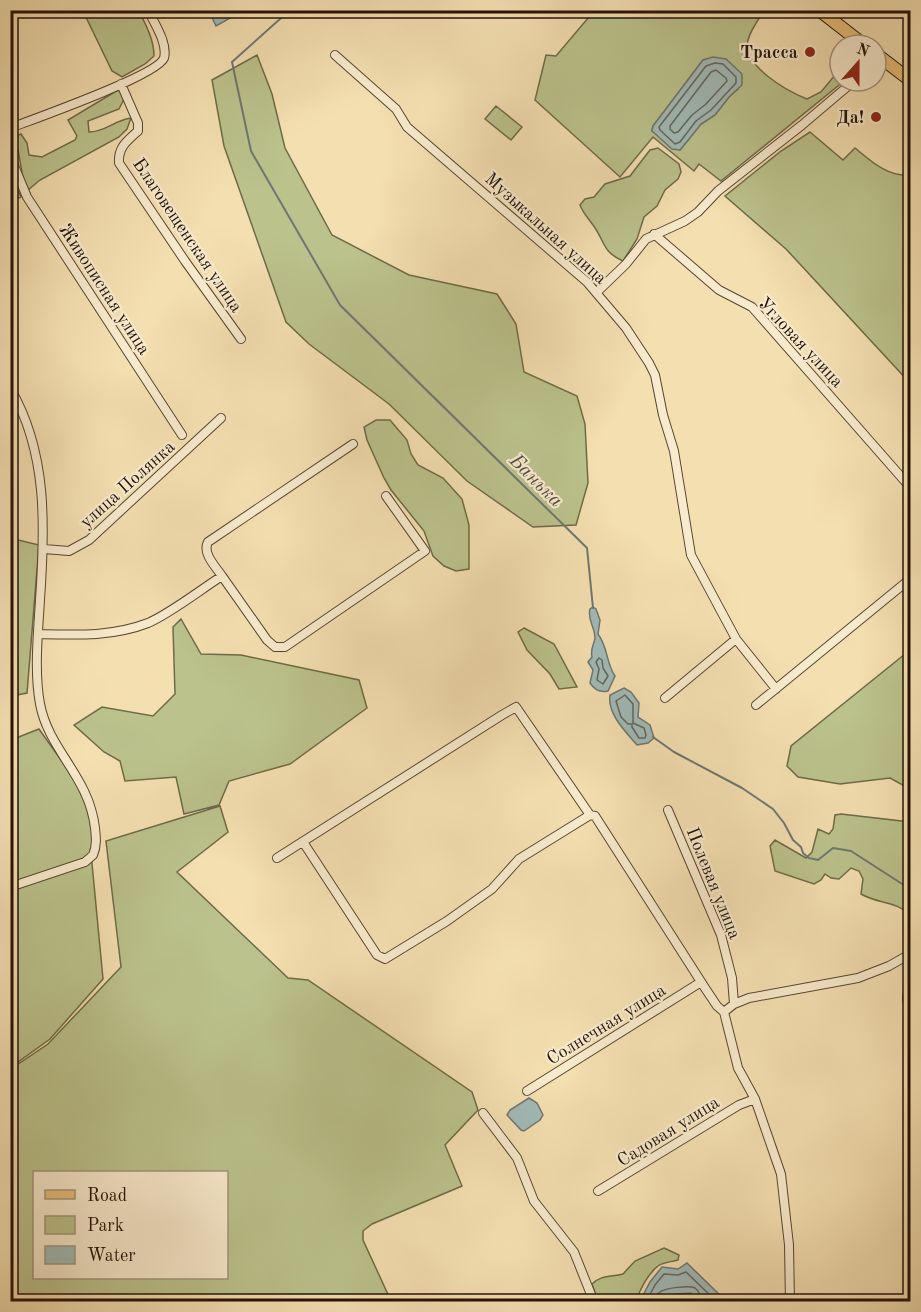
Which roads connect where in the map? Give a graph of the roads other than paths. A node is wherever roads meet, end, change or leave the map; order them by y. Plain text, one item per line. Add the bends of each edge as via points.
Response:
1 (148, 10) edge
2 (819, 10) edge
3 (849, 33) edge
4 (335, 56) dead end
5 (888, 64) edge
6 (910, 80) edge
7 (120, 84) junction
8 (840, 93) edge
9 (11, 127) edge
10 (10, 156) edge
11 (654, 234) junction
12 (597, 292) junction
13 (241, 339) dead end
14 (10, 388) edge
15 (221, 418) dead end
16 (182, 435) dead end
17 (352, 444) dead end
18 (910, 487) edge
19 (386, 496) dead end
20 (44, 549) junction
21 (222, 576) junction
22 (910, 579) edge
23 (38, 634) junction
24 (736, 639) junction
25 (776, 689) junction
26 (665, 698) dead end
27 (756, 705) dead end
28 (668, 810) dead end
29 (590, 814) junction
30 (303, 842) junction
31 (277, 858) dead end
32 (10, 887) edge
33 (910, 954) edge
34 (910, 976) edge
35 (701, 982) junction
36 (734, 1004) junction
37 (724, 1012) junction
38 (910, 1018) edge
39 (527, 1091) dead end
40 (755, 1099) junction
41 (483, 1113) dead end
42 (598, 1191) dead end
43 (594, 1302) edge
44 (790, 1302) edge

1 - 7 street via 164,46 164,58 158,67
2 - 3 main road
4 - 12 street, Музыкальная улица via 396,109 407,127
5 - 6 main road
7 - 9 street
7 - 13 street, Благовещенская улица via 138,131 122,145 119,163
8 - 11 street via 718,190 698,212
10 - 16 street, Живописная улица via 27,197
11 - 12 street
11 - 18 street, Угловая улица via 719,291 752,307
12 - 24 street, Музыкальная улица via 626,328 655,375 674,451 691,555
14 - 20 street via 33,438 43,501
15 - 20 street, улица Полянка via 89,540 69,551
17 - 21 street via 208,542 206,551
19 - 21 street via 425,551 285,647 275,647 267,640
20 - 23 street
21 - 23 street via 150,622 127,630 105,634
22 - 25 street
23 - 32 street via 38,689 44,720 86,792 93,817 95,850 85,862
24 - 25 street, Музыкальная улица
24 - 26 street
25 - 27 street
28 - 36 street, Полевая улица via 721,934
29 - 30 street via 516,707
29 - 30 street via 519,860 492,889 447,921 385,959 377,956
29 - 35 street via 595,816
30 - 31 street
33 - 36 street via 858,978 784,990
34 - 38 street
35 - 37 street
35 - 39 street, Солнечная улица
36 - 37 street
37 - 40 street via 738,1068
40 - 42 street, Садовая улица
40 - 44 street via 781,1174 789,1245
41 - 43 street via 517,1158 534,1201 574,1252

